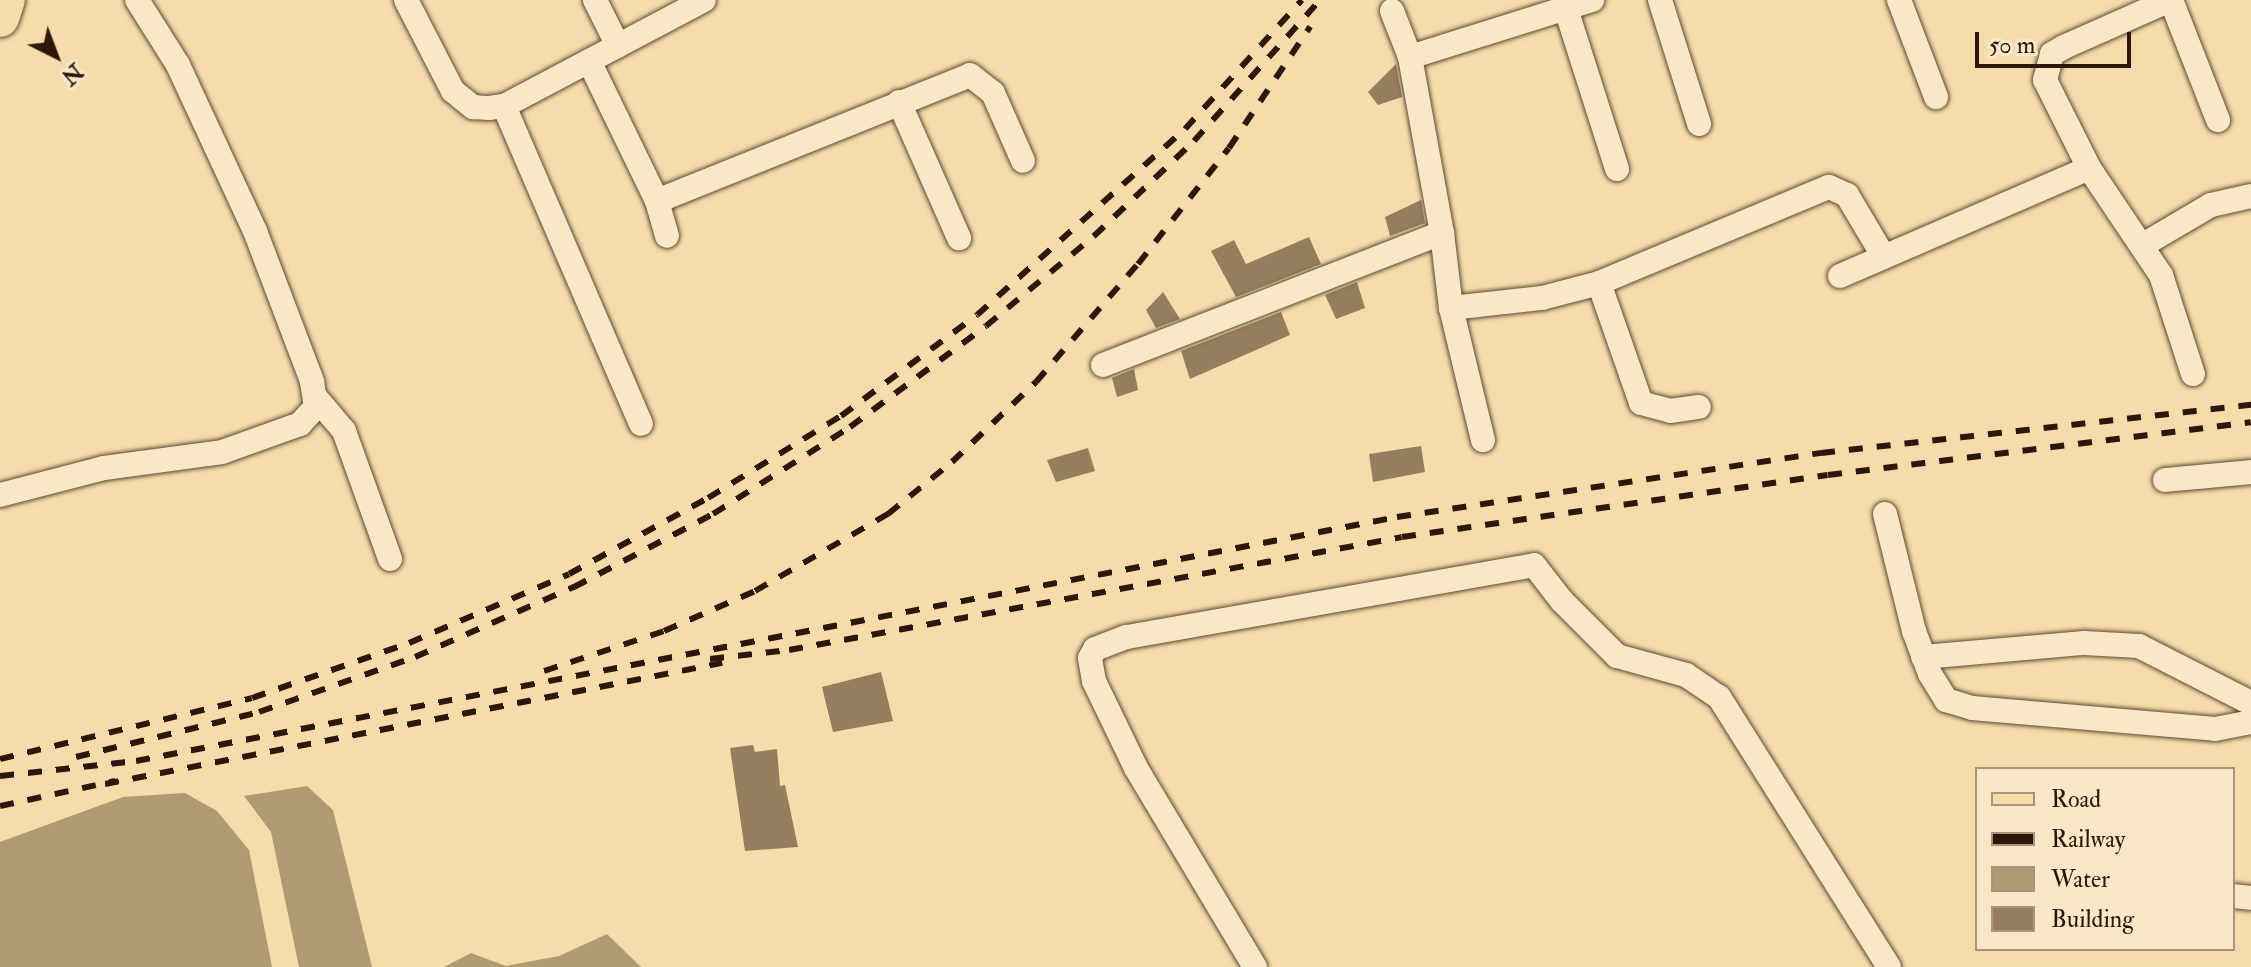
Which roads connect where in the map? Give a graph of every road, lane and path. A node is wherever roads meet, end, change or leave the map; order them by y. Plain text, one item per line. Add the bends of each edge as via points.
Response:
1 (6, 0) edge
2 (137, 0) edge
3 (406, 0) edge
4 (595, 0) edge
5 (704, 0) edge
6 (1592, 0) edge
7 (1660, 0) edge
8 (1899, 0) edge
9 (2170, 0) edge
10 (1566, 9) junction
11 (1392, 11) dead end
12 (0, 18) edge
13 (618, 46) junction
14 (1410, 57) junction
15 (589, 61) junction
16 (1936, 97) dead end
17 (899, 102) junction
18 (504, 106) junction
19 (2218, 120) dead end
20 (1699, 124) dead end
21 (1023, 161) dead end
22 (2089, 168) junction
23 (1617, 169) dead end
24 (2251, 196) edge
25 (657, 201) junction
26 (1442, 233) junction
27 (667, 236) dead end
28 (959, 238) dead end
29 (2143, 245) junction
30 (1884, 257) junction
31 (1840, 276) dead end
32 (1599, 283) junction
33 (1451, 308) junction
34 (1103, 365) dead end
35 (2193, 374) dead end
36 (317, 399) junction
37 (1699, 407) dead end
38 (641, 424) dead end
39 (1483, 440) dead end
40 (2251, 472) edge
41 (2165, 480) dead end
42 (0, 495) edge
43 (1885, 514) dead end
44 (390, 559) dead end
45 (1923, 657) junction
46 (2251, 703) edge
47 (2251, 722) edge
48 (1255, 967) edge
49 (1889, 967) edge

1 - 12 main road
2 - 36 street via 178,65 255,231
3 - 18 street via 453,91 473,107
4 - 13 street
5 - 13 street
6 - 10 street
7 - 20 street
8 - 16 street
9 - 19 street
9 - 22 street via 2052,54 2045,80
10 - 14 street
10 - 23 street
11 - 14 street
13 - 15 street
14 - 26 street
15 - 18 street
15 - 25 street
17 - 21 street via 955,78 970,75 983,81
17 - 25 street
17 - 28 street
18 - 38 street
22 - 29 street
22 - 30 street
24 - 29 street via 2211,205
25 - 27 street
26 - 33 street
26 - 34 street
29 - 35 street via 2161,275
30 - 31 street
30 - 32 street via 1847,195 1829,187
32 - 33 street via 1542,298
32 - 37 street via 1641,403 1670,411
33 - 39 street
36 - 42 street via 313,414 300,424 248,445 193,459 104,468
36 - 44 street via 344,431
40 - 41 street
43 - 45 street
45 - 46 street via 2084,643 2139,646
45 - 47 street via 1938,690 1958,706 2215,729
48 - 49 street via 1136,768 1094,681 1090,658 1095,649 1127,637 1534,565 1617,656 1686,675 1719,697

